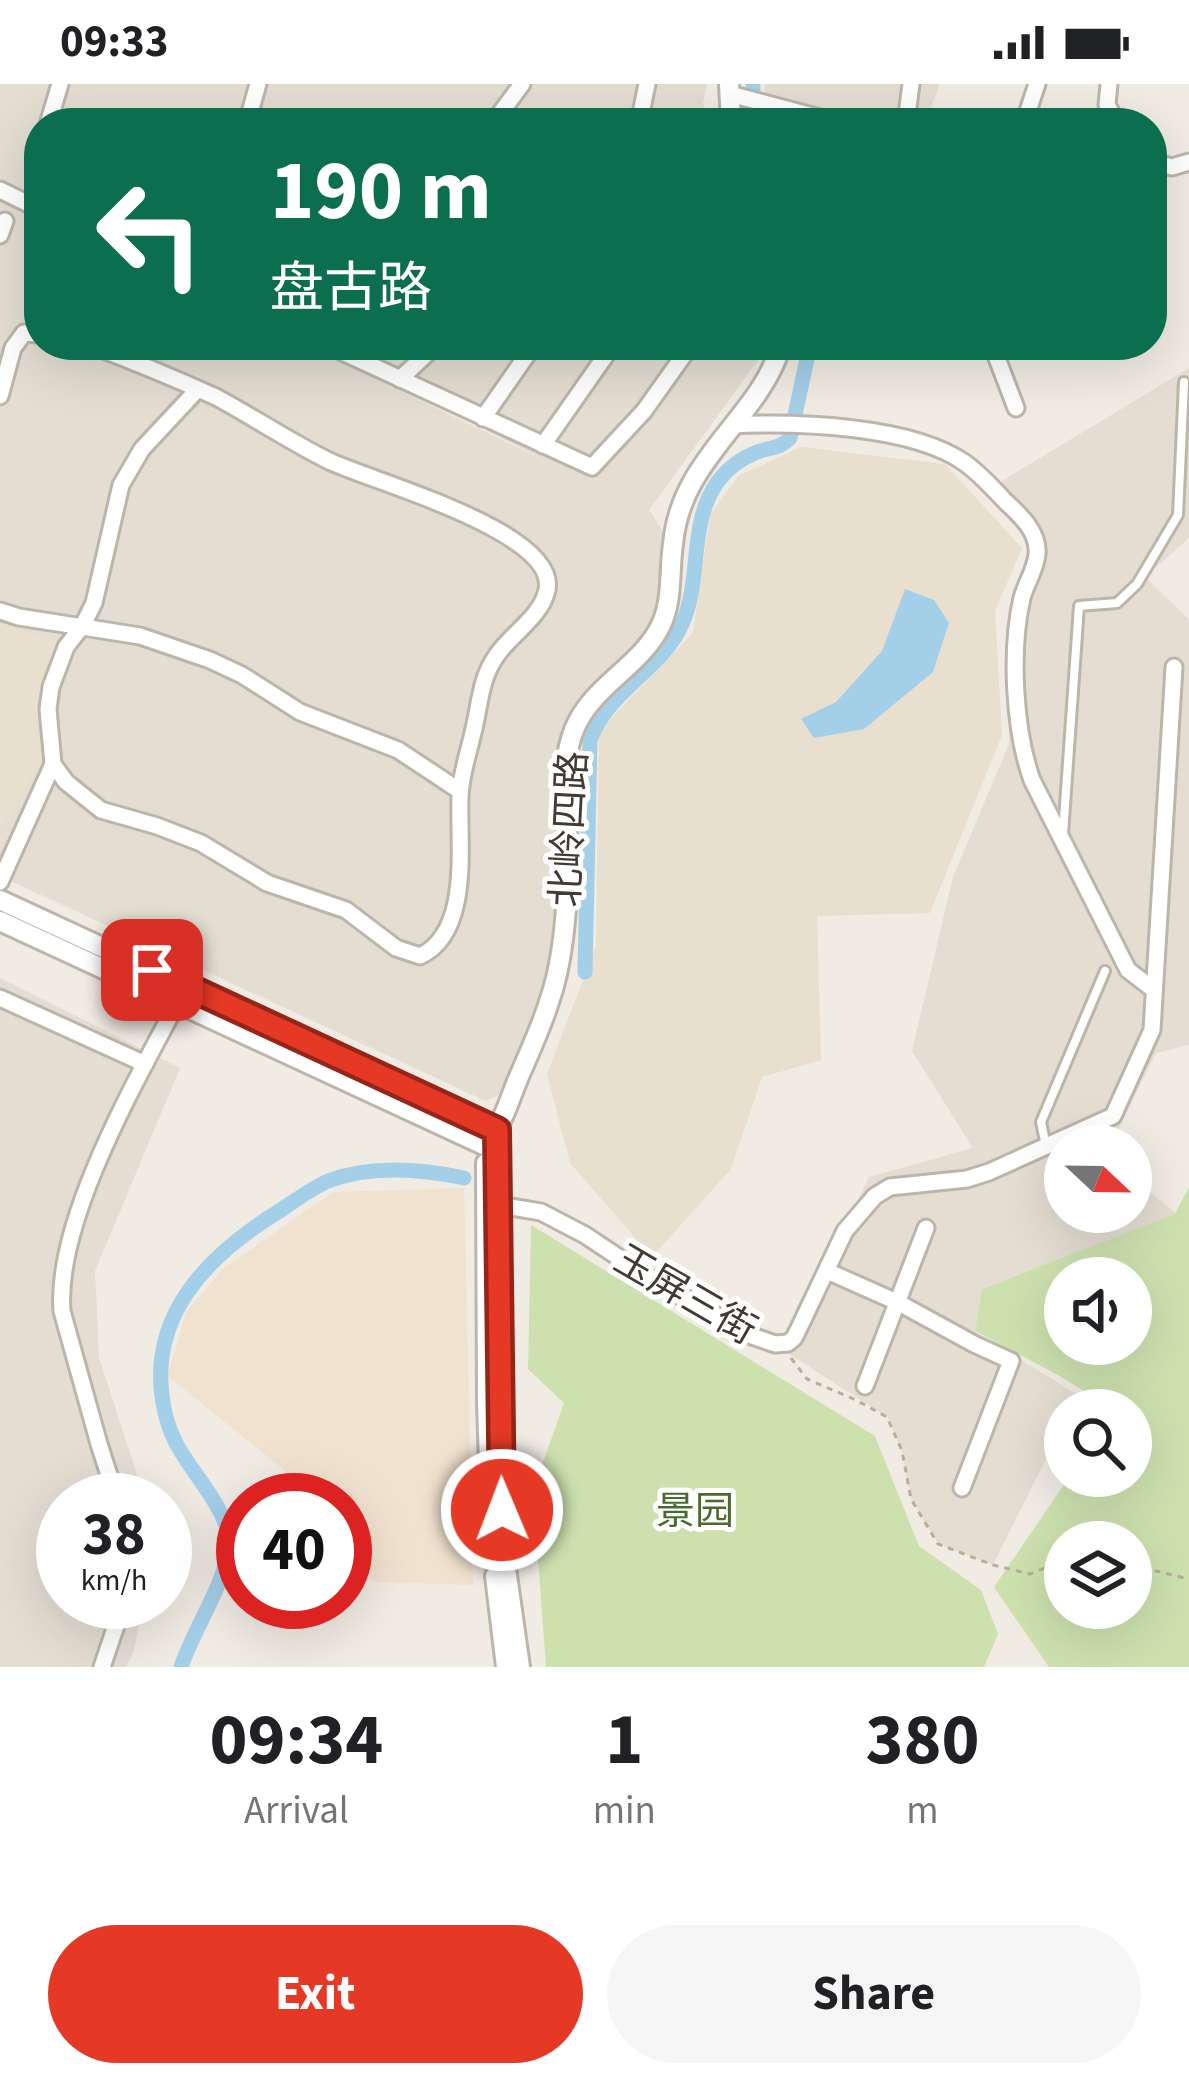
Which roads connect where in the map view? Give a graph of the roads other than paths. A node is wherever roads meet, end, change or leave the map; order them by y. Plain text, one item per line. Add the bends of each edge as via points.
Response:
1 (734, 92) edge
2 (788, 108) edge
3 (6, 345) edge
4 (127, 360) edge
5 (359, 360) edge
6 (420, 360) edge
7 (524, 360) edge
8 (604, 360) edge
9 (681, 360) edge
10 (777, 360) edge
11 (998, 360) edge
12 (400, 379) junction
13 (1184, 382) dead end
14 (198, 389) junction
15 (0, 396) edge
16 (1016, 408) dead end
17 (483, 418) junction
18 (732, 425) junction
19 (543, 445) junction
20 (0, 611) edge
21 (83, 625) junction
22 (1174, 667) dead end
23 (53, 764) junction
24 (460, 791) junction
25 (1063, 841) junction
26 (0, 882) edge
27 (0, 900) edge
28 (0, 921) edge
29 (1106, 970) dead end
30 (1154, 990) junction
31 (0, 998) edge
32 (177, 1003) junction
33 (262, 1032) junction
34 (145, 1064) junction
35 (1094, 1125) edge
36 (1044, 1136) edge
37 (491, 1138) junction
38 (1044, 1147) edge
39 (500, 1205) junction
40 (926, 1228) dead end
41 (827, 1270) junction
42 (899, 1303) junction
43 (865, 1386) dead end
44 (110, 1473) edge
45 (962, 1488) dead end
46 (115, 1629) edge
47 (103, 1667) edge
48 (506, 1667) edge
49 (520, 1667) edge

1 - 2 street
3 - 15 street
4 - 14 street
5 - 12 street
6 - 12 street
7 - 17 street
8 - 19 street
9 - 19 street via 592,467
10 - 18 street, 北岭四路
11 - 16 street
12 - 17 street
13 - 25 lane via 1178,514 1127,594 1117,603 1079,606
14 - 21 street via 121,485
14 - 24 street via 330,462 479,520 539,562 548,586 488,668
17 - 19 street
18 - 25 street via 807,425 938,448 1027,522 1037,554 1019,620 1017,724 1032,780
18 - 37 street, 北岭四路 via 678,515 660,626 575,727 568,874 550,999
20 - 21 street
21 - 23 street via 51,687
21 - 24 street via 210,659 300,712 398,750
22 - 30 street, 玉屏三街
23 - 24 street via 101,810 201,843 267,883 346,910 420,956 440,942 454,914
23 - 26 street
25 - 30 street via 1128,970
27 - 33 street
28 - 32 street
29 - 36 lane via 1041,1122
30 - 35 street, 玉屏三街 via 1152,1030 1114,1116
31 - 34 street
32 - 33 street
32 - 34 street
33 - 37 street
34 - 44 street via 79,1212 60,1290
37 - 39 street
37 - 48 street via 487,1403
38 - 41 street, 玉屏三街 via 968,1179 890,1187 844,1231
39 - 41 street, 玉屏三街 via 541,1212 775,1344 794,1338
39 - 49 street via 503,1547
40 - 42 street
41 - 42 street
42 - 43 street
42 - 45 street via 1011,1361
46 - 47 street

